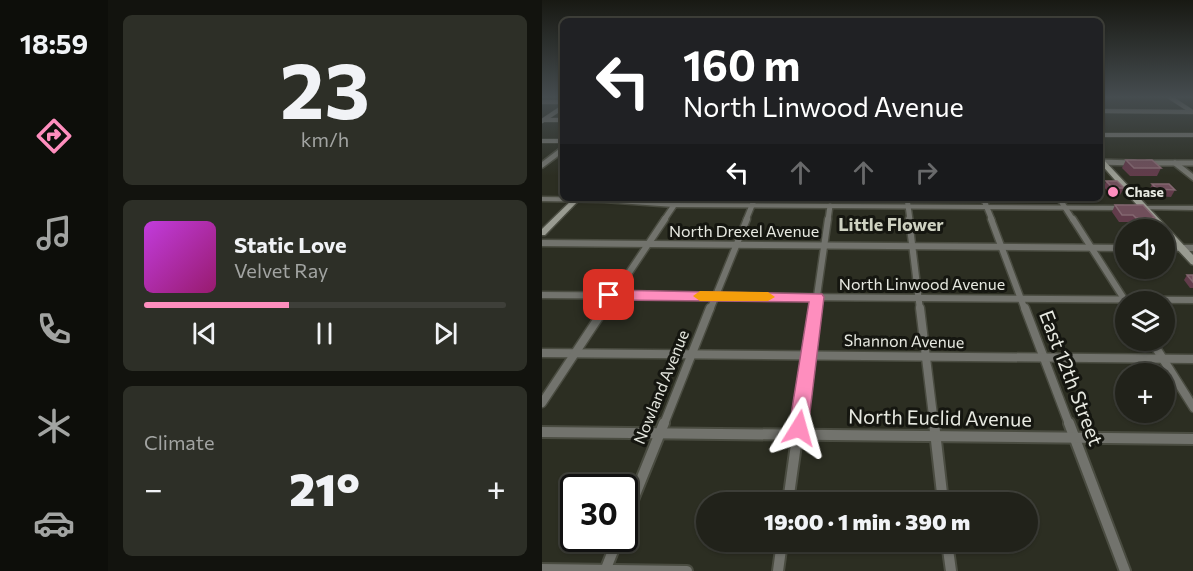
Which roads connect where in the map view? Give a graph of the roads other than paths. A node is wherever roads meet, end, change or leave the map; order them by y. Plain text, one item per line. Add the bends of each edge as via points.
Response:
1 (1103, 134) edge
2 (1193, 135) edge
3 (542, 141) edge
4 (560, 141) edge
5 (560, 151) edge
6 (1103, 161) edge
7 (1103, 163) edge
8 (1175, 163) junction
9 (1193, 163) edge
10 (542, 165) edge
11 (1193, 178) edge
12 (542, 199) edge
13 (560, 199) edge
14 (575, 201) edge
15 (609, 201) edge
16 (677, 201) edge
17 (1061, 201) edge
18 (754, 202) edge
19 (908, 202) edge
20 (985, 202) edge
21 (674, 205) junction
22 (830, 206) junction
23 (1066, 208) junction
24 (1144, 208) junction
25 (1193, 208) edge
26 (1154, 219) edge
27 (542, 233) edge
28 (1175, 242) edge
29 (542, 243) edge
30 (648, 244) junction
31 (736, 245) junction
32 (825, 245) junction
33 (913, 246) junction
34 (1002, 247) junction
35 (1091, 248) junction
36 (1115, 248) edge
37 (1175, 248) edge
38 (1181, 248) junction
39 (1193, 248) edge
40 (1193, 262) edge
41 (1119, 291) edge
42 (542, 295) edge
43 (614, 295) junction
44 (716, 296) junction
45 (817, 297) junction
46 (919, 298) junction
47 (1022, 299) junction
48 (1175, 300) edge
49 (1193, 300) edge
50 (1115, 301) edge
51 (1158, 351) edge
52 (542, 353) edge
53 (575, 353) junction
54 (692, 354) junction
55 (809, 355) junction
56 (926, 356) junction
57 (1044, 357) junction
58 (1162, 358) junction
59 (1193, 358) edge
60 (542, 403) edge
61 (1193, 408) edge
62 (542, 432) edge
63 (660, 433) junction
64 (798, 434) junction
65 (935, 436) junction
66 (1074, 437) junction
67 (1193, 439) edge
68 (638, 487) edge
69 (789, 492) edge
70 (942, 492) edge
71 (612, 552) edge
72 (781, 552) edge
73 (948, 552) edge
74 (542, 569) edge
75 (605, 570) edge
76 (687, 571) edge
77 (778, 571) edge
78 (950, 571) edge
79 (1126, 571) edge

1 - 2 street
3 - 4 street
5 - 10 street
6 - 8 street
7 - 24 main road
8 - 9 street
8 - 11 street
12 - 13 street
14 - 27 main road
15 - 21 street
16 - 21 street
17 - 23 street
18 - 21 street
18 - 22 street
18 - 31 street, Nowland Avenue
19 - 20 street
19 - 22 street
19 - 33 street
20 - 23 street
20 - 34 street, East 12th Street
21 - 30 street
22 - 32 street
23 - 24 street
23 - 35 street
24 - 25 street
24 - 26 main road
28 - 38 main road
29 - 30 street, North Drexel Avenue
30 - 31 street, North Drexel Avenue
30 - 43 street
31 - 32 street, North Drexel Avenue
31 - 44 street, Nowland Avenue
32 - 33 street, North Drexel Avenue
32 - 45 street
33 - 34 street, North Drexel Avenue
33 - 46 street
34 - 35 street, North Drexel Avenue
34 - 47 street, East 12th Street
35 - 36 street, North Drexel Avenue
35 - 41 street
37 - 38 street
38 - 39 street
38 - 40 main road
42 - 43 street, North Linwood Avenue
43 - 44 street, North Linwood Avenue
43 - 53 street
44 - 45 street, North Linwood Avenue
44 - 54 street, Nowland Avenue
45 - 46 street, North Linwood Avenue
45 - 55 street
46 - 47 street, North Linwood Avenue
46 - 56 street
47 - 50 street, North Linwood Avenue
47 - 57 street, East 12th Street
48 - 49 street, North Linwood Avenue
51 - 58 street
52 - 53 street, Shannon Avenue
53 - 54 street, Shannon Avenue
53 - 60 street
54 - 55 street, Shannon Avenue
54 - 63 street, Nowland Avenue
55 - 56 street, Shannon Avenue
55 - 64 street
56 - 57 street, Shannon Avenue
56 - 65 street
57 - 58 street, Shannon Avenue
57 - 66 street, East 12th Street
58 - 59 street, Shannon Avenue
58 - 61 street
62 - 63 street, North Euclid Avenue
63 - 64 street, North Euclid Avenue
63 - 68 street, Nowland Avenue
64 - 65 street, North Euclid Avenue
64 - 69 street
65 - 66 street, North Euclid Avenue
65 - 70 street
66 - 67 street, North Euclid Avenue
66 - 79 street, East 12th Street
71 - 75 street
72 - 77 street
73 - 78 street
74 - 75 street
75 - 76 street

